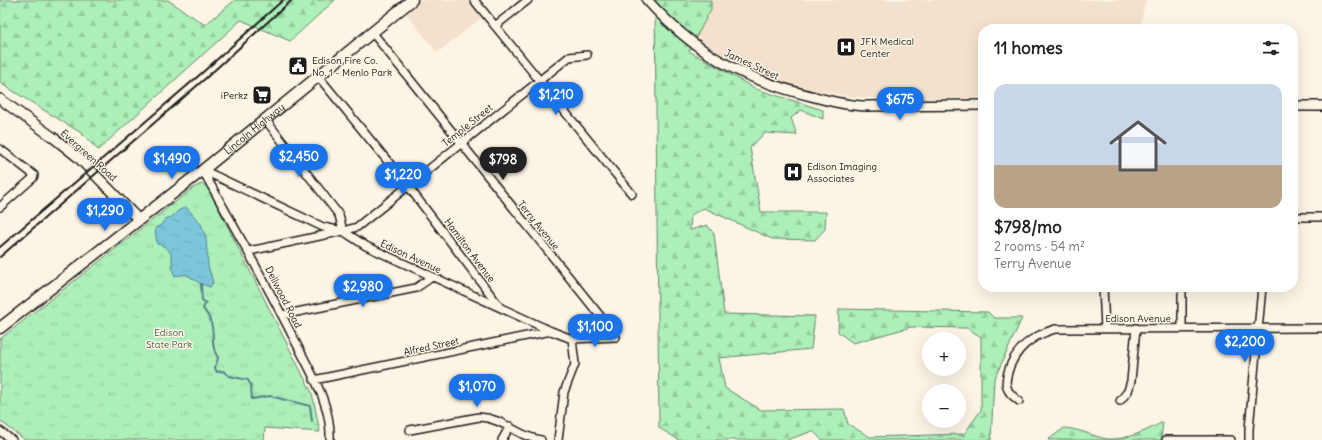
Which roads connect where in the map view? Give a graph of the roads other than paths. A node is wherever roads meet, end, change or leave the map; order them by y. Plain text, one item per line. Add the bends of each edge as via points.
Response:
1 (412, 0) edge
2 (474, 0) edge
3 (528, 0) edge
4 (647, 0) edge
5 (495, 26) junction
6 (372, 32) junction
7 (587, 55) dead end
8 (318, 76) junction
9 (539, 81) junction
10 (0, 99) edge
11 (978, 105) edge
12 (868, 106) junction
13 (1298, 106) edge
14 (1322, 106) edge
15 (978, 110) edge
16 (265, 119) junction
17 (461, 143) junction
18 (0, 149) edge
19 (203, 170) junction
20 (408, 186) junction
21 (632, 194) dead end
22 (0, 207) edge
23 (1298, 217) edge
24 (1322, 217) edge
25 (138, 219) junction
26 (343, 231) junction
27 (249, 251) junction
28 (432, 277) junction
29 (1103, 292) edge
30 (1261, 292) edge
31 (1182, 294) dead end
32 (500, 307) junction
33 (282, 315) junction
34 (0, 328) edge
35 (1104, 328) junction
36 (1136, 328) junction
37 (1182, 328) junction
38 (1257, 328) junction
39 (1322, 328) edge
40 (551, 331) junction
41 (615, 337) joint
42 (572, 339) junction
43 (314, 380) junction
44 (1019, 401) dead end
45 (1120, 401) dead end
46 (510, 426) junction
47 (410, 430) dead end
48 (0, 432) edge
49 (12, 440) edge
50 (330, 440) edge
51 (502, 440) edge
52 (541, 440) edge
53 (558, 440) edge
54 (1166, 440) edge
55 (1179, 440) edge
56 (1231, 440) edge
57 (1249, 440) edge

1 - 6 main road, Lincoln Highway
2 - 5 street
3 - 5 street
4 - 12 street, James Street via 672,27 727,67 776,88 834,102
5 - 9 street
6 - 8 main road, Lincoln Highway
6 - 17 street, Terry Avenue
7 - 9 street, Temple Street via 569,57
8 - 16 main road, Lincoln Highway
8 - 20 street, Hamilton Avenue
9 - 17 street, Temple Street
9 - 21 street
10 - 25 street, Evergreen Road via 79,158
11 - 12 street, James Street
12 - 15 street, James Street via 875,110
13 - 14 street
16 - 19 main road, Lincoln Highway
16 - 26 street via 339,215
17 - 20 street, Temple Street
17 - 41 street, Terry Avenue
18 - 22 street via 34,175
19 - 25 main road, Lincoln Highway
19 - 26 street, Edison Avenue via 322,228
19 - 27 street, Dellwood Road
20 - 26 street, Temple Street via 357,227
20 - 32 street, Hamilton Avenue
23 - 24 street
25 - 34 main road, Lincoln Highway
26 - 27 street, Temple Street
26 - 28 street, Edison Avenue via 366,246
27 - 33 street, Dellwood Road
28 - 32 street, Edison Avenue
28 - 33 street via 416,288
29 - 35 street
30 - 38 street
31 - 37 street
32 - 40 street, Edison Avenue
33 - 43 street, Dellwood Road
35 - 36 street, Edison Avenue
35 - 44 street, Edison Avenue via 1055,329 1044,332 1028,342 1015,356 1007,377 1006,386 1009,392
36 - 37 street, Edison Avenue
36 - 45 street via 1131,381 1128,391
37 - 38 street, Edison Avenue
38 - 39 street, Edison Avenue
38 - 57 street
40 - 42 street, Edison Avenue
40 - 43 street, Alfred Street
41 - 42 street, Edison Avenue
42 - 53 street via 575,364 564,392
43 - 50 street, Dellwood Road via 328,416
46 - 47 street via 494,419 479,417
46 - 51 street
46 - 52 street via 530,438
48 - 49 street
54 - 55 street
55 - 56 street

